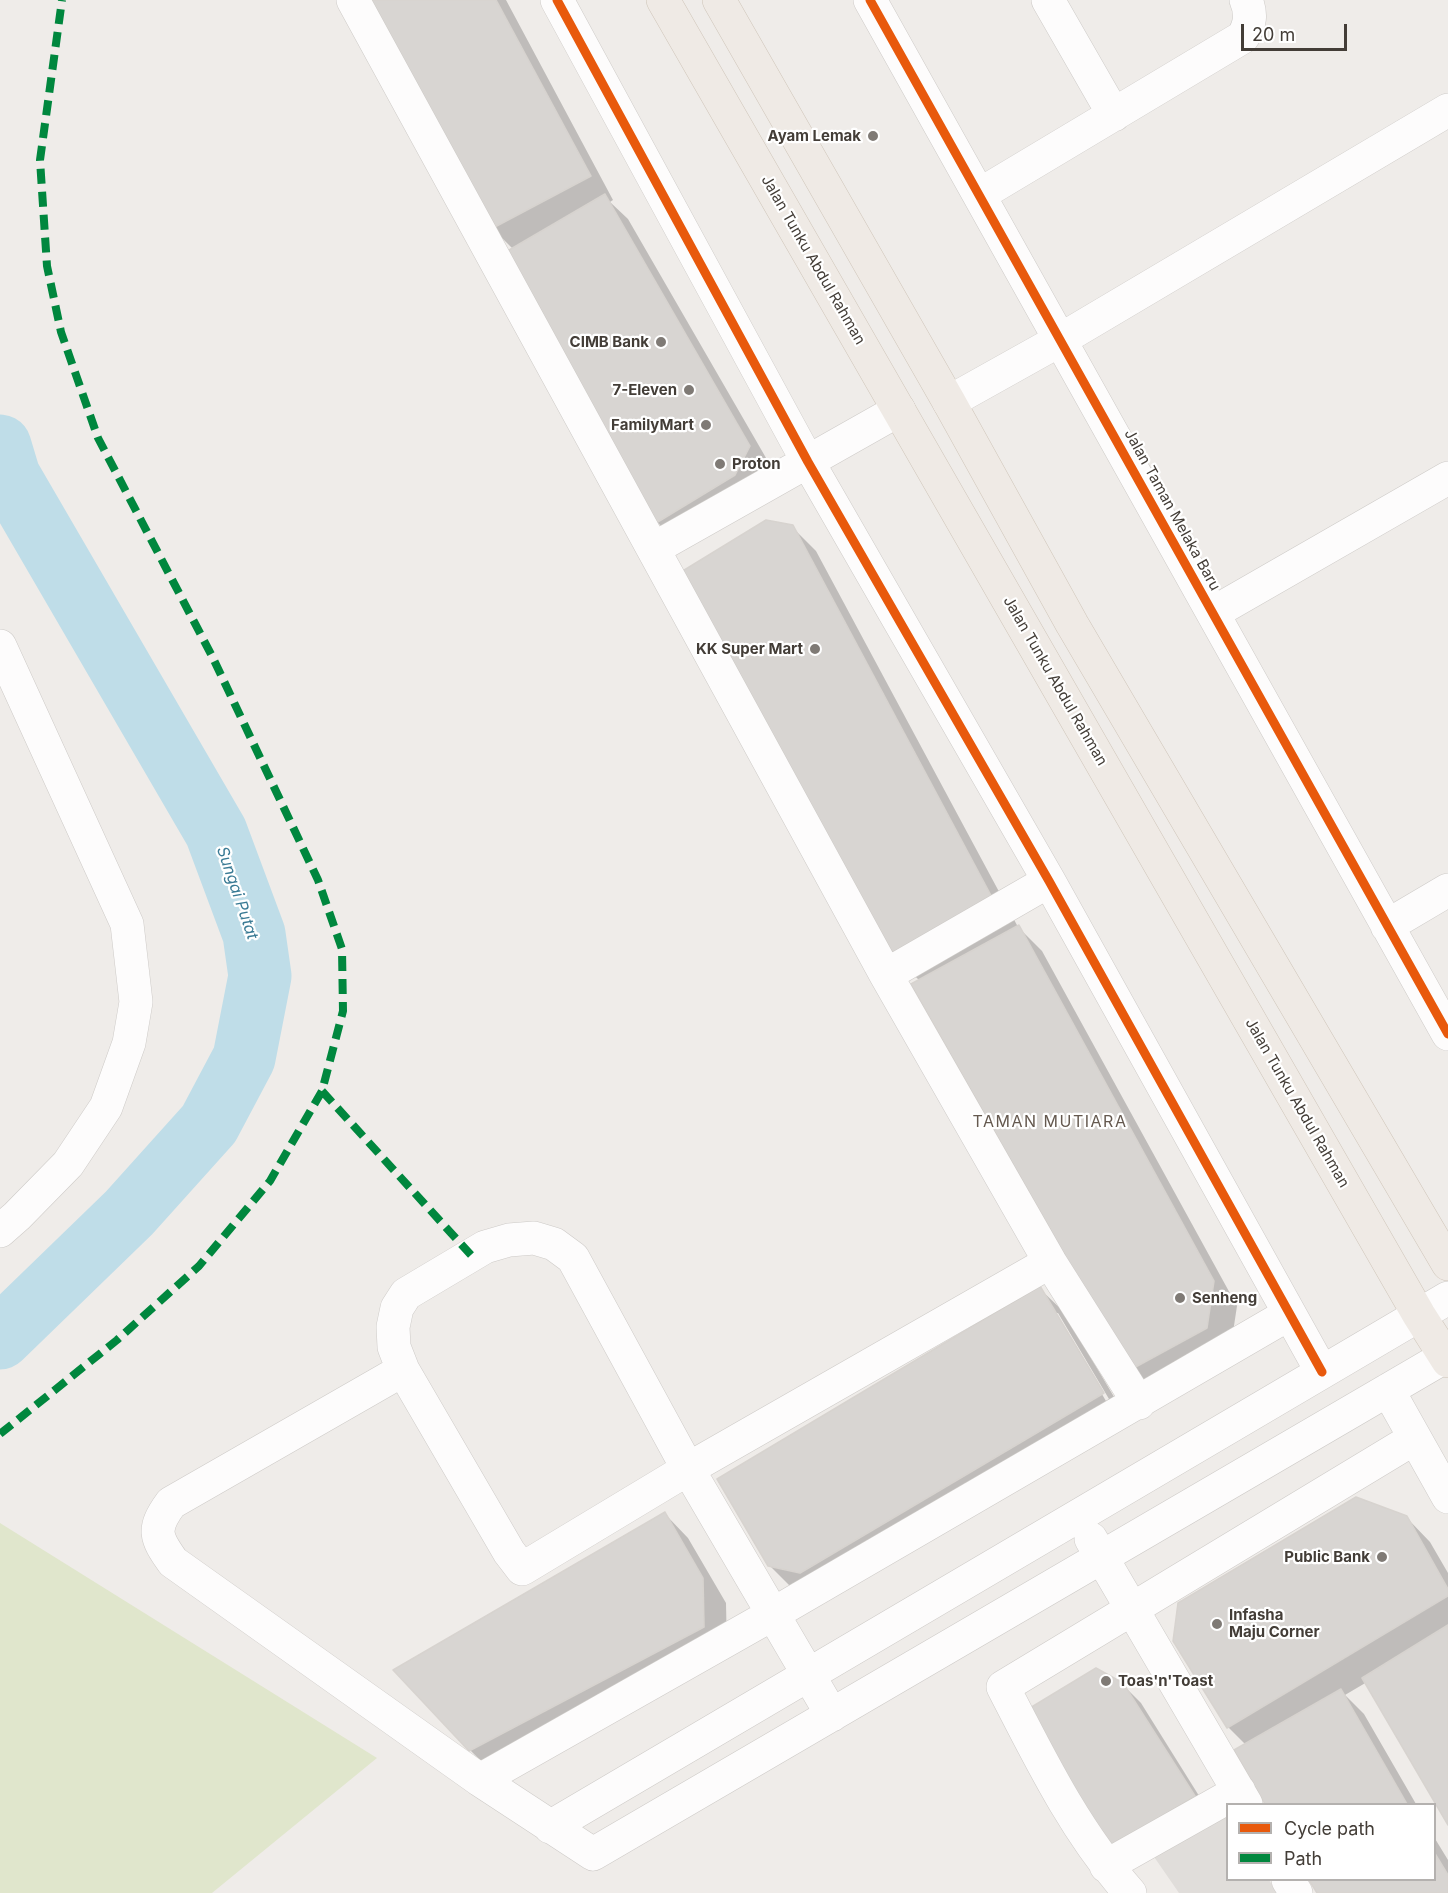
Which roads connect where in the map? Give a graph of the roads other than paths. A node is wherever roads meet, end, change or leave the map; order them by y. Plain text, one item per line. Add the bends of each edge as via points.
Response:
1 (353, 0) edge
2 (557, 0) edge
3 (663, 0) edge
4 (718, 0) edge
5 (870, 0) edge
6 (1048, 0) edge
7 (1246, 0) edge
8 (1448, 110) edge
9 (1114, 115) junction
10 (980, 195) junction
11 (1060, 340) junction
12 (949, 402) junction
13 (899, 410) junction
14 (808, 462) junction
15 (1448, 478) edge
16 (653, 549) junction
17 (1213, 613) junction
18 (0, 646) edge
19 (1049, 881) junction
20 (1448, 890) edge
21 (1387, 926) junction
22 (885, 975) junction
23 (1448, 1034) edge
24 (0, 1231) edge
25 (1050, 1262) junction
26 (1448, 1264) edge
27 (1448, 1298) edge
28 (1289, 1314) junction
29 (1419, 1315) junction
30 (1447, 1358) edge
31 (403, 1370) junction
32 (1322, 1372) junction
33 (1388, 1390) junction
34 (1139, 1403) junction
35 (1415, 1438) junction
36 (688, 1469) junction
37 (1448, 1497) edge
38 (1077, 1516) junction
39 (1102, 1557) junction
40 (1132, 1609) junction
41 (773, 1614) junction
42 (808, 1674) junction
43 (832, 1715) junction
44 (480, 1780) junction
45 (1242, 1798) edge
46 (1226, 1806) edge
47 (550, 1827) junction
48 (1106, 1866) junction
49 (1130, 1893) edge

1 - 16 street
2 - 14 street
3 - 13 main road, Jalan Tunku Abdul Rahman
4 - 12 main road
5 - 10 street, Jalan Taman Melaka Baru
6 - 9 street
7 - 9 street via 1250,25 1243,38
8 - 11 street
9 - 10 street
10 - 11 street, Jalan Taman Melaka Baru
11 - 12 street
11 - 17 street, Jalan Taman Melaka Baru
12 - 26 main road via 1072,624
13 - 14 street
13 - 29 main road, Jalan Tunku Abdul Rahman
14 - 16 street
14 - 19 street
15 - 17 street
16 - 22 street
17 - 21 street, Jalan Taman Melaka Baru
18 - 24 street via 127,924 136,1002 129,1043 106,1107 68,1164
19 - 22 street
19 - 28 street
20 - 21 street
21 - 23 street, Jalan Taman Melaka Baru
22 - 25 street
25 - 34 street
25 - 36 street
27 - 29 street
28 - 32 street
28 - 34 street
29 - 30 main road, Jalan Tunku Abdul Rahman
29 - 32 street
30 - 33 street
31 - 36 street via 522,1569
31 - 36 street via 394,1347 393,1327 397,1308 406,1294 485,1247 534,1238 554,1244 573,1258
31 - 44 street via 171,1503 159,1519 159,1542 173,1562
32 - 38 street
33 - 35 street
33 - 39 street
34 - 41 street
35 - 37 street
35 - 40 street
36 - 41 street
38 - 39 street
38 - 42 street
39 - 40 street
39 - 43 street
40 - 45 street
40 - 48 street via 1003,1687 1047,1772
41 - 42 street
41 - 44 street
42 - 43 street
42 - 47 street
43 - 47 street via 593,1854
44 - 47 street
46 - 48 street
48 - 49 street

